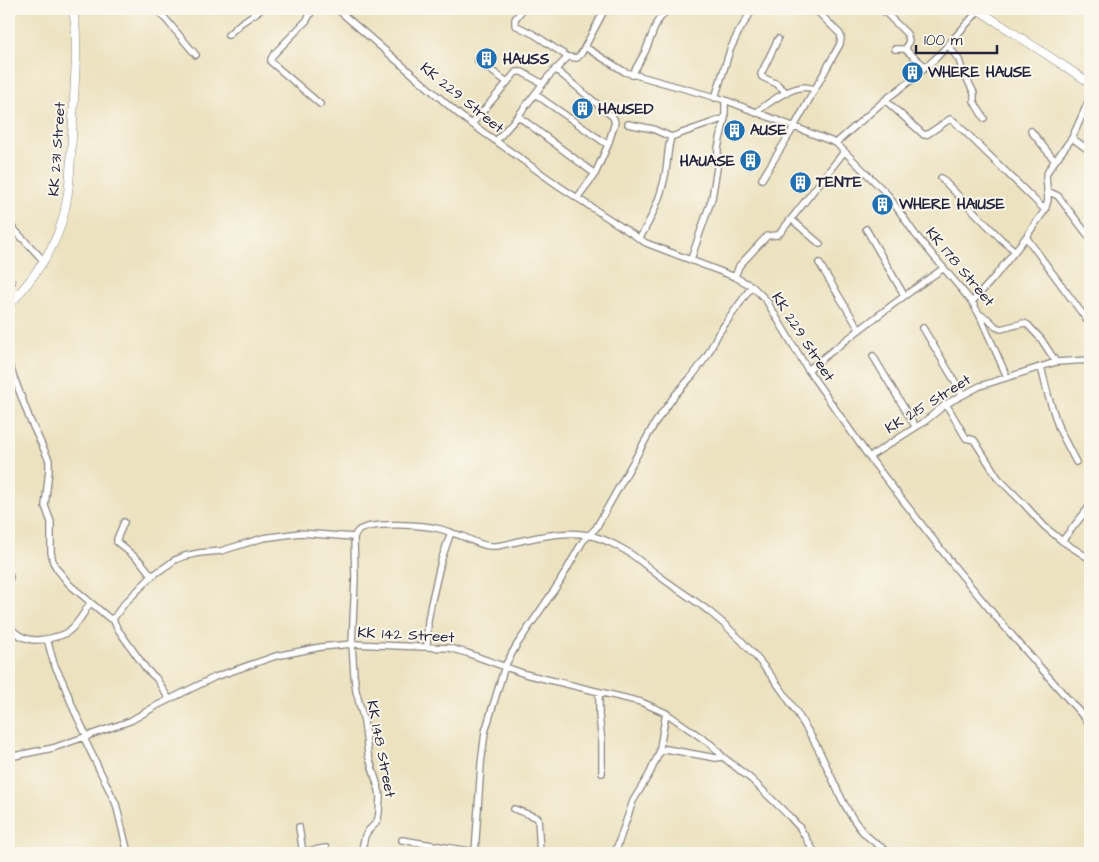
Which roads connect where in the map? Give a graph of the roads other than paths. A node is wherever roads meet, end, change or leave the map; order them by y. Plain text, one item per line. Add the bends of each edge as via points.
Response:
1 (72, 9) edge
2 (155, 9) edge
3 (262, 9) edge
4 (313, 9) edge
5 (337, 9) edge
6 (523, 9) edge
7 (605, 9) edge
8 (668, 9) edge
9 (753, 9) edge
10 (815, 9) edge
11 (882, 9) edge
12 (979, 9) edge
13 (228, 35) dead end
14 (778, 39) dead end
15 (948, 45) junction
16 (585, 48) junction
17 (895, 49) dead end
18 (906, 49) junction
19 (196, 55) dead end
20 (568, 58) junction
21 (478, 61) dead end
22 (926, 67) junction
23 (555, 69) junction
24 (632, 75) junction
25 (507, 82) junction
26 (1090, 83) edge
27 (543, 84) junction
28 (815, 89) junction
29 (787, 93) junction
30 (535, 94) junction
31 (715, 98) junction
32 (1090, 98) edge
33 (725, 100) junction
34 (885, 100) junction
35 (320, 104) dead end
36 (756, 113) junction
37 (518, 116) junction
38 (725, 118) junction
39 (984, 118) dead end
40 (472, 124) junction
41 (628, 124) dead end
42 (794, 127) junction
43 (1031, 131) dead end
44 (672, 137) junction
45 (1072, 138) junction
46 (496, 141) junction
47 (836, 143) junction
48 (608, 145) junction
49 (1090, 151) edge
50 (844, 152) junction
51 (1055, 161) junction
52 (595, 174) junction
53 (941, 178) dead end
54 (762, 179) dead end
55 (1047, 191) junction
56 (577, 198) junction
57 (1045, 210) junction
58 (791, 219) junction
59 (9, 224) edge
60 (866, 229) dead end
61 (1026, 237) junction
62 (1090, 238) edge
63 (639, 239) junction
64 (820, 244) dead end
65 (1015, 251) junction
66 (691, 260) junction
67 (44, 261) junction
68 (819, 263) dead end
69 (944, 268) junction
70 (735, 277) junction
71 (9, 279) edge
72 (9, 285) edge
73 (752, 286) junction
74 (904, 295) junction
75 (972, 302) junction
76 (9, 306) edge
77 (979, 314) junction
78 (1090, 324) edge
79 (924, 328) dead end
80 (859, 329) junction
81 (873, 356) dead end
82 (1090, 360) edge
83 (1056, 362) junction
84 (9, 364) edge
85 (1042, 367) junction
86 (808, 370) junction
87 (1007, 377) junction
88 (963, 395) junction
89 (946, 404) junction
90 (915, 426) junction
91 (869, 457) junction
92 (1076, 462) dead end
93 (1090, 506) edge
94 (124, 522) dead end
95 (451, 532) junction
96 (588, 535) junction
97 (354, 537) junction
98 (1062, 541) junction
99 (1090, 559) edge
100 (9, 574) edge
101 (152, 576) junction
102 (9, 580) edge
103 (90, 603) junction
104 (113, 619) junction
105 (9, 626) edge
106 (47, 639) junction
107 (352, 644) junction
108 (427, 647) junction
109 (506, 666) junction
110 (599, 692) junction
111 (169, 699) junction
112 (666, 713) junction
113 (1090, 724) edge
114 (85, 737) junction
115 (659, 753) junction
116 (9, 757) edge
117 (724, 757) junction
118 (602, 773) dead end
119 (514, 809) dead end
120 (299, 827) dead end
121 (402, 840) dead end
122 (326, 848) dead end
123 (128, 853) edge
124 (303, 853) edge
125 (361, 853) edge
126 (475, 853) edge
127 (540, 853) edge
128 (615, 853) edge
129 (815, 853) edge
130 (890, 853) edge

1 - 67 main road, KK 231 Street via 76,42 69,190 58,232
2 - 19 street
3 - 13 street
4 - 35 street via 307,20 274,54 271,62
5 - 40 street, KK 229 Street
6 - 20 street via 515,19 515,25
7 - 16 street
8 - 24 street via 656,22
9 - 31 street via 730,50
10 - 28 street via 841,38
11 - 18 street via 907,34
12 - 15 street
12 - 26 main road
14 - 29 street via 761,74
15 - 22 street
15 - 39 street via 959,60
16 - 20 street via 577,58
16 - 24 street, KK 178 Street
17 - 18 street
18 - 22 street
20 - 23 street
21 - 25 street
22 - 34 street
23 - 27 street
23 - 48 street via 613,117 615,126
24 - 31 street, KK 178 Street
25 - 27 street via 519,71
25 - 40 street
27 - 30 street
28 - 29 street via 798,88
28 - 42 street
29 - 36 street
30 - 37 street
30 - 48 street
31 - 33 street, KK 178 Street
32 - 45 street
33 - 36 street, KK 178 Street
33 - 38 street
34 - 47 street
34 - 57 street via 924,135 950,119 954,121
36 - 42 street, KK 178 Street
37 - 46 street
37 - 52 street
38 - 44 street
38 - 66 street via 712,198
40 - 46 street, KK 229 Street
41 - 44 street
42 - 47 street, KK 178 Street
42 - 54 street
43 - 51 street
44 - 63 street via 666,176
45 - 49 street
45 - 51 street
46 - 56 street, KK 229 Street
47 - 50 street, KK 178 Street
48 - 52 street
50 - 58 street
50 - 69 street, KK 178 Street via 888,195
51 - 55 street via 1046,176
52 - 56 street
53 - 65 street
55 - 57 street
55 - 62 street via 1058,196
56 - 63 street, KK 229 Street
57 - 61 street
58 - 64 street
58 - 70 street via 780,233 767,236 740,266
59 - 67 street
60 - 74 street
61 - 65 street
61 - 78 street
63 - 66 street, KK 229 Street
65 - 75 street
66 - 70 street, KK 229 Street
67 - 76 main road, KK 231 Street
68 - 80 street
69 - 74 street
69 - 75 street, KK 178 Street
70 - 73 street, KK 229 Street
71 - 72 street via 12,282
73 - 86 street, KK 229 Street via 766,300
73 - 96 street via 718,334 707,356 656,423 596,528
74 - 80 street
75 - 77 street, KK 178 Street
77 - 83 street, KK 178 Street via 1001,329 1028,324
77 - 87 street
79 - 88 street
80 - 86 street
81 - 90 street
82 - 83 street, KK 215 Street
83 - 85 street, KK 215 Street
84 - 103 street via 49,460 45,506 51,522 53,562 70,585
85 - 87 street, KK 215 Street
85 - 92 street via 1059,429
86 - 91 street, KK 229 Street
87 - 88 street, KK 215 Street
88 - 89 street, KK 215 Street
89 - 90 street, KK 215 Street
89 - 98 street via 966,438 974,440 998,478
90 - 91 street, KK 215 Street
91 - 113 street, KK 229 Street via 991,610
93 - 98 street
94 - 101 street via 117,542
95 - 96 street via 491,546 566,534
95 - 97 street via 413,525 382,525 359,530
95 - 108 street via 440,561 431,604
96 - 109 street
96 - 130 street via 636,556 738,637 786,694 858,825
97 - 101 street via 300,533 263,538 221,551 185,556
97 - 107 street, KK 148 Street
98 - 99 street
100 - 102 street
101 - 104 street
103 - 104 street
103 - 106 street via 68,633
104 - 111 street
105 - 106 street via 29,640
106 - 114 street via 54,664
107 - 108 street, KK 142 Street
107 - 111 street, KK 142 Street via 276,656 215,677
107 - 125 street, KK 148 Street via 356,691 380,796 378,819 365,836
108 - 109 street, KK 142 Street via 458,650
109 - 110 street, KK 142 Street via 524,674
109 - 126 street via 485,732
110 - 112 street, KK 142 Street via 641,702
110 - 118 street
111 - 114 street, KK 142 Street via 130,721
112 - 115 street
112 - 117 street, KK 142 Street
114 - 116 street, KK 142 Street
114 - 123 street via 116,804
115 - 117 street via 666,749
115 - 128 street via 633,801
117 - 129 street, KK 142 Street via 790,816
119 - 127 street via 538,818
120 - 124 street
121 - 126 street
122 - 124 street

